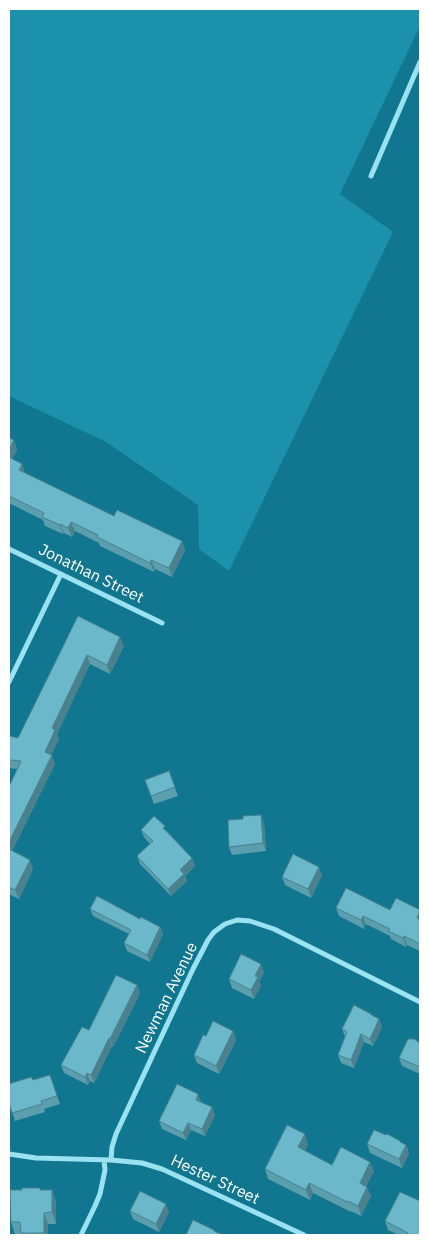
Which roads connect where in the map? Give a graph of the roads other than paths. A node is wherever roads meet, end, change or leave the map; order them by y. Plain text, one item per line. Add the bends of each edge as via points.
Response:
1 (420, 62) edge
2 (371, 176) dead end
3 (9, 549) edge
4 (61, 574) junction
5 (162, 622) dead end
6 (9, 682) edge
7 (420, 1002) edge
8 (9, 1154) edge
9 (104, 1160) junction
10 (111, 1160) junction
11 (81, 1235) edge
12 (304, 1235) edge

1 - 2 street
3 - 4 street, Jonathan Street
4 - 5 street, Jonathan Street
4 - 6 street
7 - 10 street, Newman Avenue via 274,929 250,921 237,920 225,924 208,940 193,969 116,1134
8 - 9 street
9 - 10 street, Hester Street
9 - 11 street via 100,1194
10 - 12 street, Hester Street via 162,1169

